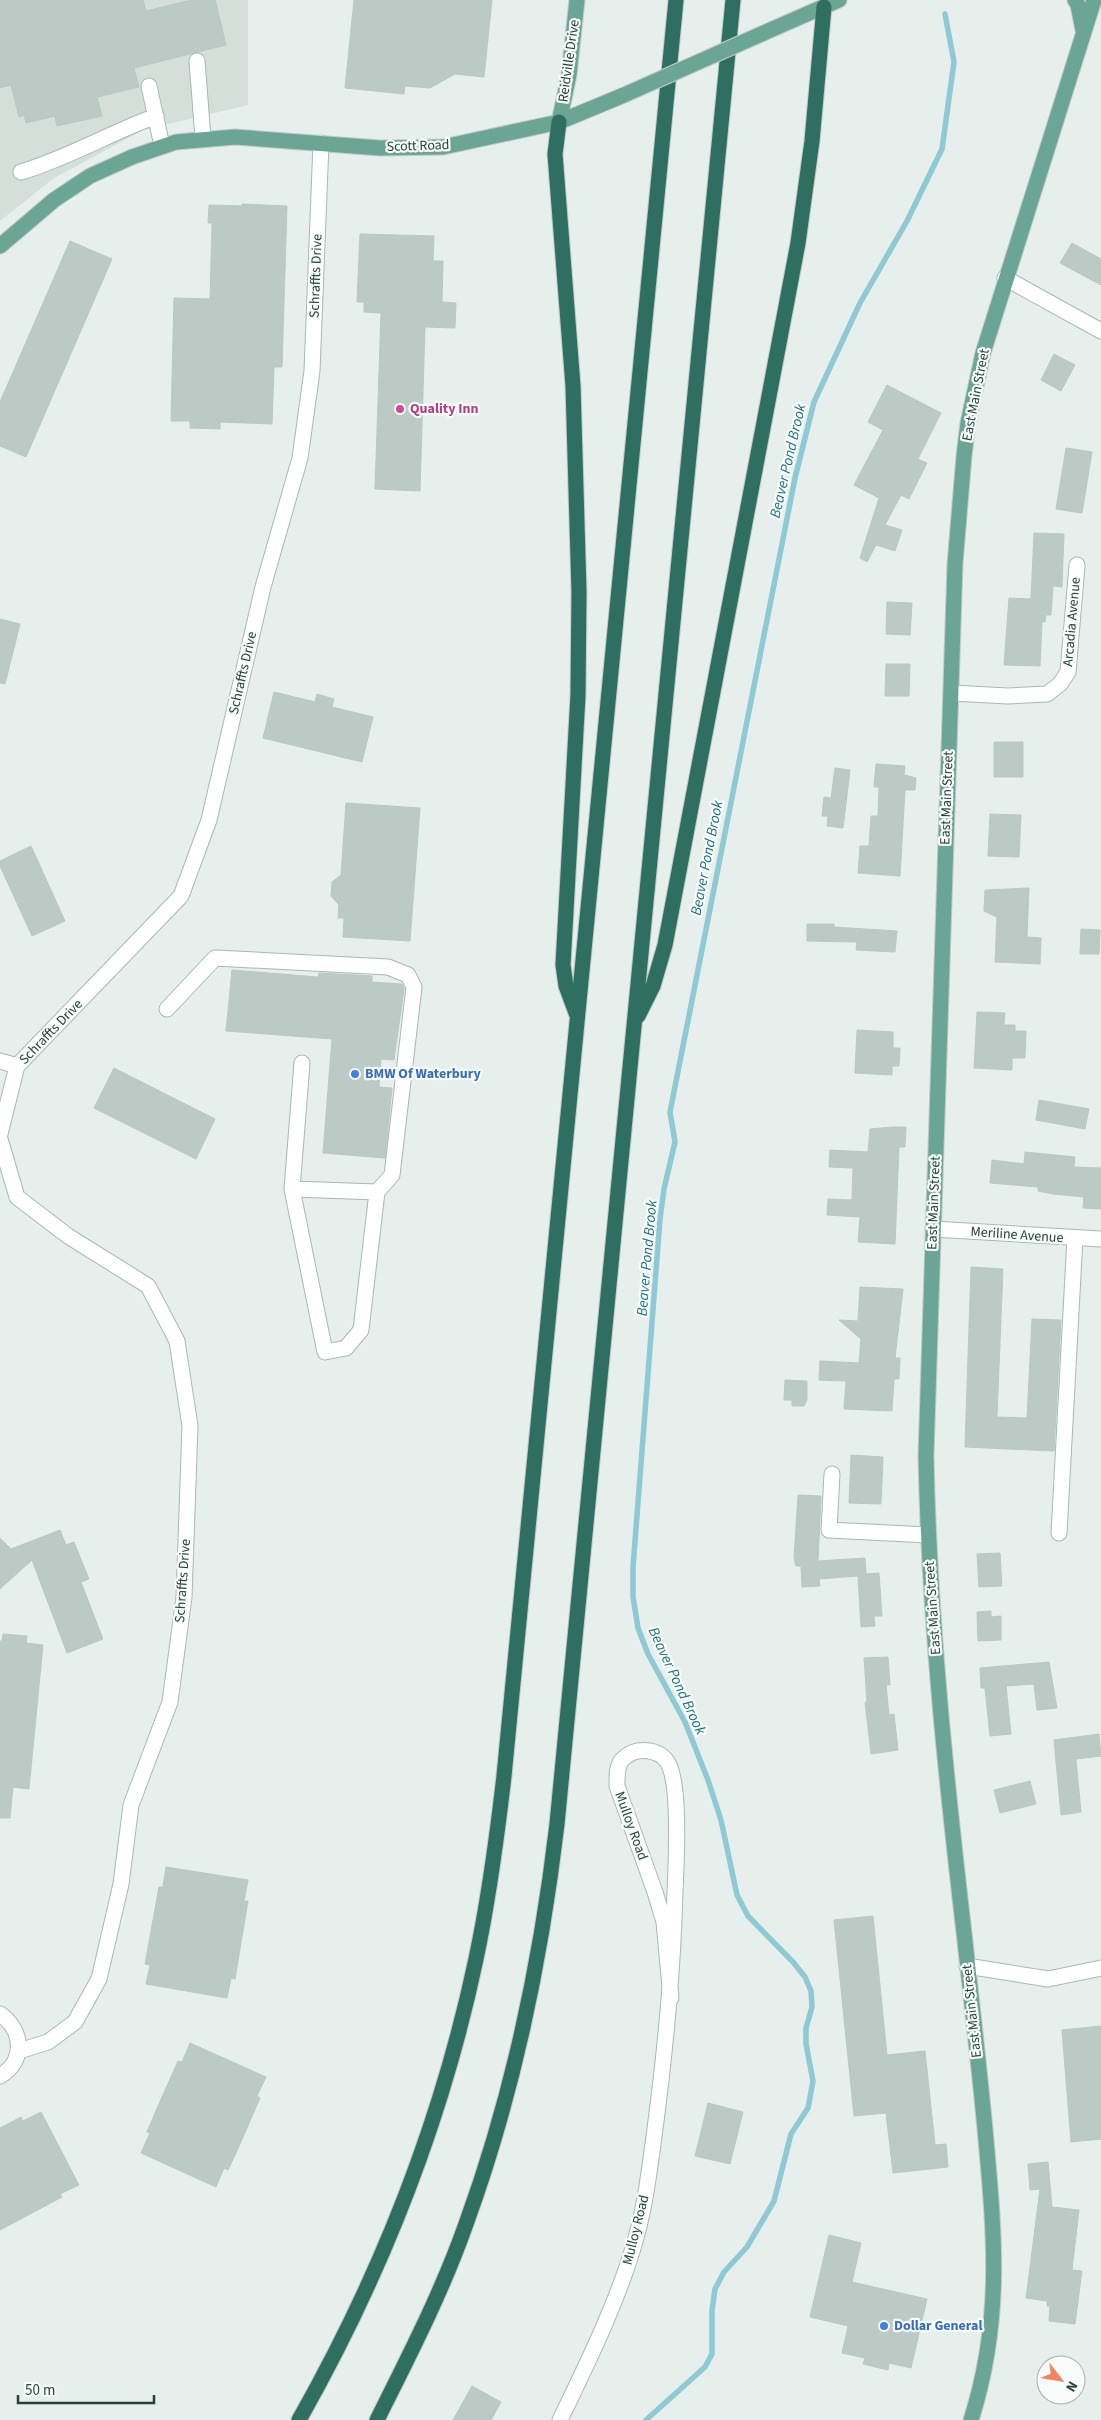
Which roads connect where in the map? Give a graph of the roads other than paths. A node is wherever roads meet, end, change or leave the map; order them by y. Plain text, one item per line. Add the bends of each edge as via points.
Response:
1 (577, 0) edge
2 (676, 0) edge
3 (733, 0) edge
4 (839, 0) edge
5 (1075, 0) edge
6 (1094, 0) edge
7 (824, 3) edge
8 (1084, 32) junction
9 (197, 61) dead end
10 (149, 86) dead end
11 (156, 116) junction
12 (559, 122) junction
13 (203, 138) junction
14 (321, 143) junction
15 (162, 146) junction
16 (21, 172) dead end
17 (0, 246) edge
18 (1005, 278) junction
19 (1101, 331) edge
20 (1078, 565) dead end
21 (952, 694) junction
22 (167, 1009) dead end
23 (578, 1018) junction
24 (634, 1023) junction
25 (0, 1061) edge
26 (302, 1063) dead end
27 (17, 1066) junction
28 (0, 1134) edge
29 (0, 1139) edge
30 (292, 1188) junction
31 (377, 1192) junction
32 (933, 1229) junction
33 (1074, 1238) junction
34 (1101, 1239) edge
35 (832, 1474) dead end
36 (1059, 1533) dead end
37 (928, 1535) junction
38 (967, 1966) junction
39 (1101, 1968) edge
40 (671, 1998) junction
41 (0, 2014) edge
42 (19, 2051) junction
43 (0, 2076) edge
44 (299, 2420) edge
45 (377, 2420) edge
46 (560, 2420) edge
47 (971, 2420) edge

1 - 12 main road, Reidville Drive via 569,75
2 - 23 highway
3 - 24 highway
4 - 7 main road, Scott Road
5 - 8 main road
6 - 8 main road, East Main Street
7 - 12 main road, Scott Road, bridge via 775,28
7 - 24 highway via 811,150 795,262 665,945 653,986
8 - 18 main road, East Main Street
9 - 13 street
10 - 11 street
11 - 15 street
11 - 16 street via 50,164
12 - 14 main road, Scott Road via 443,147 409,149
12 - 23 highway via 555,154 573,386 579,592 577,714 563,965 566,986
13 - 14 main road, Scott Road
13 - 15 main road, Scott Road
14 - 27 street, Schraffts Drive via 312,371 300,458 262,587 208,820 181,896
15 - 17 main road, Scott Road via 108,166 70,188
18 - 19 street
18 - 21 main road, East Main Street via 983,353 965,448 955,564
20 - 21 street, Arcadia Avenue via 1068,672 1060,684 1047,694
21 - 32 main road, East Main Street
22 - 31 street via 215,958 388,967 408,975 414,987 392,1175
23 - 44 highway via 504,1776 483,1922 454,2047 412,2177 358,2306
24 - 45 highway via 557,1824 536,1968 508,2092 468,2218 430,2313
25 - 27 street
26 - 30 street
27 - 28 street, Schraffts Drive
29 - 42 street, Schraffts Drive via 18,1197 68,1236 148,1286 177,1341 190,1426 184,1597 170,1702 131,1804 121,1884 99,1980 75,2022 48,2042
30 - 31 street
30 - 31 street via 325,1352 346,1348 361,1330
32 - 33 street, Meriline Avenue
32 - 37 main road, East Main Street via 926,1422
33 - 34 street, Meriline Avenue
33 - 36 street
35 - 37 street via 828,1530
37 - 38 main road, East Main Street via 938,1674
38 - 39 street via 1048,1979
38 - 47 main road, East Main Street via 992,2198 995,2278 987,2351
40 - 40 street, Mulloy Road via 675,1791 668,1762 648,1750 623,1758 617,1771 617,1786 664,1922
40 - 46 street, Mulloy Road via 652,2152 636,2236 625,2275
41 - 42 street via 15,2029
42 - 43 street via 15,2062

